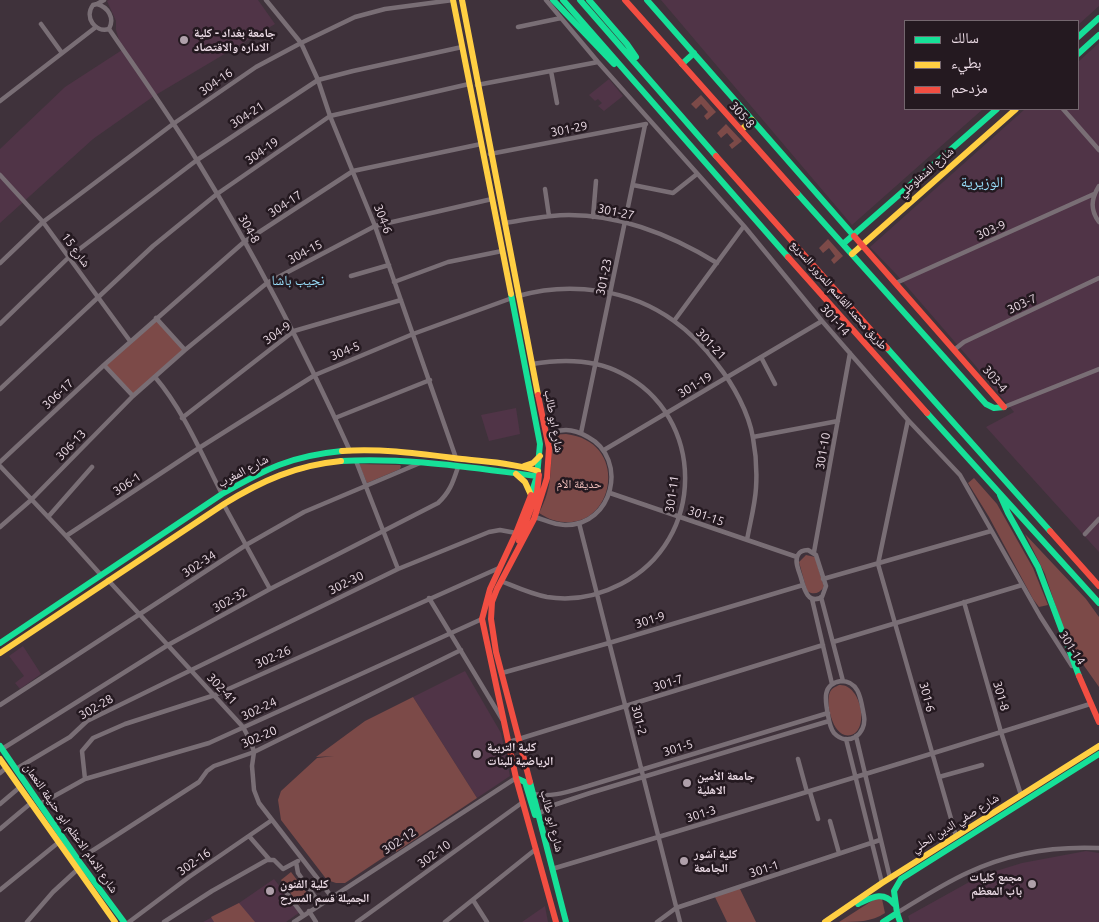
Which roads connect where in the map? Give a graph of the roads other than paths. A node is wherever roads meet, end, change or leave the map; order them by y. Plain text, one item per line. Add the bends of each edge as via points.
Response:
1 (90, 0) edge
2 (104, 0) edge
3 (266, 0) edge
4 (453, 0) edge
5 (462, 0) edge
6 (546, 0) edge
7 (553, 0) edge
8 (564, 0) edge
9 (580, 0) edge
10 (589, 0) edge
11 (625, 0) edge
12 (647, 0) edge
13 (95, 5) junction
14 (560, 18) junction
15 (1099, 18) edge
16 (42, 24) dead end
17 (96, 27) junction
18 (518, 27) dead end
19 (109, 29) junction
20 (1099, 35) edge
21 (1079, 36) edge
22 (301, 43) junction
23 (462, 47) junction
24 (62, 53) junction
25 (694, 53) junction
26 (1079, 53) edge
27 (598, 62) junction
28 (682, 64) junction
29 (551, 71) junction
30 (646, 74) junction
31 (633, 79) junction
32 (318, 80) junction
33 (469, 84) junction
34 (477, 85) junction
35 (0, 101) edge
36 (557, 103) dead end
37 (996, 110) edge
38 (1015, 110) edge
39 (1064, 110) edge
40 (330, 116) junction
41 (752, 120) junction
42 (650, 121) junction
43 (173, 124) junction
44 (646, 125) junction
45 (741, 130) junction
46 (481, 144) junction
47 (1099, 150) edge
48 (490, 154) junction
49 (943, 156) junction
50 (197, 160) junction
51 (951, 166) junction
52 (353, 171) junction
53 (697, 174) junction
54 (0, 175) edge
55 (596, 181) dead end
56 (633, 185) junction
57 (1099, 186) edge
58 (545, 189) dead end
59 (902, 193) junction
60 (217, 194) junction
61 (1094, 194) junction
62 (492, 200) junction
63 (910, 201) junction
64 (549, 216) junction
65 (593, 217) junction
66 (43, 222) junction
67 (1099, 222) edge
68 (504, 223) junction
69 (625, 223) junction
70 (375, 226) junction
71 (744, 226) junction
72 (854, 236) junction
73 (244, 242) junction
74 (843, 244) junction
75 (862, 245) junction
76 (502, 251) junction
77 (852, 254) junction
78 (69, 257) junction
79 (0, 263) edge
80 (389, 264) junction
81 (717, 264) junction
82 (351, 276) dead end
83 (1099, 278) edge
84 (394, 282) junction
85 (267, 283) junction
86 (896, 283) junction
87 (611, 293) junction
88 (515, 297) junction
89 (99, 298) junction
90 (909, 298) junction
91 (401, 300) junction
92 (899, 306) junction
93 (156, 318) junction
94 (674, 321) junction
95 (822, 321) junction
96 (0, 324) edge
97 (294, 331) junction
98 (413, 334) junction
99 (130, 341) junction
100 (185, 350) junction
101 (954, 350) junction
102 (850, 353) junction
103 (761, 357) junction
104 (945, 357) junction
105 (532, 364) junction
106 (595, 364) junction
107 (104, 365) junction
108 (1099, 369) edge
109 (315, 375) junction
110 (155, 377) junction
111 (728, 377) junction
112 (430, 380) junction
113 (775, 384) dead end
114 (0, 388) edge
115 (133, 396) junction
116 (1004, 407) junction
117 (666, 413) junction
118 (182, 418) junction
119 (335, 418) junction
120 (908, 420) junction
121 (838, 421) junction
122 (547, 433) junction
123 (581, 433) junction
124 (753, 437) junction
125 (199, 448) junction
126 (604, 450) junction
127 (350, 451) junction
128 (391, 451) junction
129 (540, 456) junction
130 (456, 458) junction
131 (356, 461) junction
132 (390, 461) junction
133 (0, 462) edge
134 (421, 463) junction
135 (550, 464) junction
136 (0, 466) edge
137 (524, 466) junction
138 (92, 467) dead end
139 (458, 467) junction
140 (516, 474) junction
141 (538, 474) junction
142 (365, 486) junction
143 (998, 491) junction
144 (610, 493) junction
145 (222, 494) junction
146 (531, 496) junction
147 (31, 500) junction
148 (224, 505) junction
149 (48, 517) junction
150 (535, 517) junction
151 (680, 518) junction
152 (1099, 519) edge
153 (579, 523) junction
154 (0, 527) edge
155 (383, 531) junction
156 (991, 531) junction
157 (516, 533) junction
158 (1085, 534) dead end
159 (66, 536) junction
160 (747, 540) junction
161 (246, 545) junction
162 (814, 552) junction
163 (516, 553) junction
164 (797, 557) junction
165 (878, 564) junction
166 (499, 567) junction
167 (398, 569) junction
168 (101, 575) junction
169 (823, 579) junction
170 (108, 580) junction
171 (501, 581) junction
172 (803, 585) junction
173 (1022, 585) junction
174 (1099, 586) edge
175 (270, 589) junction
176 (596, 594) junction
177 (821, 597) junction
178 (429, 598) junction
179 (812, 599) junction
180 (964, 602) junction
181 (1099, 604) edge
182 (140, 615) junction
183 (482, 619) junction
184 (896, 623) junction
185 (451, 634) junction
186 (833, 642) junction
187 (0, 643) edge
188 (609, 643) junction
189 (168, 645) junction
190 (823, 645) junction
191 (461, 650) junction
192 (0, 653) edge
193 (191, 671) junction
194 (502, 673) junction
195 (1078, 676) junction
196 (843, 680) junction
197 (832, 684) junction
198 (215, 695) junction
199 (1090, 704) junction
200 (0, 705) edge
201 (625, 706) junction
202 (828, 713) junction
203 (1098, 720) edge
204 (829, 721) junction
205 (505, 724) junction
206 (243, 727) junction
207 (778, 728) junction
208 (1001, 732) junction
209 (780, 735) junction
210 (856, 736) junction
211 (519, 739) junction
212 (846, 739) junction
213 (509, 742) junction
214 (733, 742) junction
215 (1099, 746) edge
216 (1, 747) edge
217 (735, 749) junction
218 (254, 752) junction
219 (932, 753) junction
220 (1099, 754) edge
221 (688, 756) junction
222 (0, 759) edge
223 (798, 759) dead end
224 (690, 763) junction
225 (982, 764) dead end
226 (6, 768) junction
227 (16, 769) junction
228 (641, 770) junction
229 (0, 773) edge
230 (865, 776) junction
231 (643, 777) junction
232 (939, 777) junction
233 (516, 778) junction
234 (856, 778) junction
235 (85, 779) junction
236 (588, 786) junction
237 (20, 787) junction
238 (809, 792) junction
239 (590, 793) junction
240 (533, 794) junction
241 (1021, 795) junction
242 (523, 802) junction
243 (31, 803) junction
244 (0, 804) edge
245 (40, 804) junction
246 (538, 814) junction
247 (818, 819) dead end
248 (272, 820) junction
249 (830, 821) dead end
250 (541, 826) junction
251 (0, 829) edge
252 (249, 836) junction
253 (956, 836) junction
254 (658, 837) junction
255 (880, 840) junction
256 (59, 842) junction
257 (870, 842) junction
258 (546, 845) junction
259 (537, 848) junction
260 (1099, 848) edge
261 (839, 853) junction
262 (300, 856) junction
263 (269, 859) junction
264 (78, 860) junction
265 (296, 862) junction
266 (78, 869) junction
267 (552, 869) junction
268 (890, 878) junction
269 (882, 883) junction
270 (282, 887) dead end
271 (0, 890) edge
272 (331, 896) junction
273 (473, 900) junction
274 (320, 904) junction
275 (848, 906) junction
276 (676, 908) junction
277 (309, 911) junction
278 (896, 911) junction
279 (303, 915) junction
280 (885, 921) edge
281 (27, 922) edge
282 (115, 922) edge
283 (124, 922) edge
284 (129, 922) edge
285 (164, 922) edge
286 (294, 922) edge
287 (316, 922) edge
288 (357, 922) edge
289 (445, 922) edge
290 (487, 922) edge
291 (556, 922) edge
292 (566, 922) edge
293 (657, 922) edge
294 (680, 922) edge
295 (824, 922) edge
296 (894, 922) edge
297 (900, 922) edge

1 - 13 street, 304-8
2 - 13 street
3 - 22 street, 304-6
4 - 22 street, 304-16 via 384,9 355,17
4 - 23 main road, شارع ابو طالب
5 - 34 main road, شارع ابو طالب
6 - 14 street, 301-14
7 - 31 main road via 610,60
8 - 31 main road, طريق محمد القاسم للمرور السريع
9 - 30 main road, طريق محمد القاسم للمرور السريع
10 - 30 main road via 627,44
11 - 28 main road, 305-8
12 - 25 main road, 305-8
13 - 17 street via 90,16
13 - 19 street, 304-8 via 106,8 110,13 112,22
14 - 18 street
14 - 27 street, 301-14
15 - 21 main road
16 - 24 street
17 - 19 street
17 - 24 street
19 - 43 street, 304-8
20 - 26 main road
22 - 32 street, 304-6
22 - 43 street, 304-16 via 256,67
23 - 32 street, 304-21
23 - 33 main road, شارع ابو طالب
24 - 35 street
25 - 28 main road
25 - 41 main road, 305-8
27 - 29 street
27 - 42 street, 301-14
28 - 45 main road, 305-8
29 - 34 street
29 - 36 street
30 - 174 main road, طريق محمد القاسم للمرور السريع
31 - 143 main road, طريق محمد القاسم للمرور السريع
32 - 40 street, 304-6
32 - 50 street, 304-21
33 - 40 street, 304-19
33 - 46 main road, شارع ابو طالب
34 - 48 main road, شارع ابو طالب
37 - 49 main road, شارع المنفلوطي
38 - 51 main road, شارع المنفلوطي
39 - 47 street
40 - 52 street, 304-6
40 - 60 street, 304-19
41 - 45 main road
41 - 72 main road, 305-8
42 - 44 street
42 - 53 street, 301-14
43 - 50 street, 304-8
43 - 66 street, 304-16
44 - 48 street, 301-29
44 - 56 street, 301-23
45 - 74 main road, 305-8
46 - 52 street, 304-17
46 - 62 main road, شارع ابو طالب
48 - 68 main road, شارع ابو طالب
49 - 51 main road
49 - 59 main road, شارع المنفلوطي
50 - 60 street, 304-8
50 - 78 street, 304-21
51 - 63 main road, شارع المنفلوطي
52 - 70 street, 304-6
52 - 73 street, 304-17
53 - 56 street via 673,193
53 - 71 street, 301-14
54 - 66 street, شارع 15
55 - 65 street
56 - 69 street, 301-23
57 - 61 street
58 - 64 street
59 - 63 main road
59 - 72 main road, شارع المنفلوطي
60 - 73 street, 304-8
60 - 89 street, 304-19 via 153,246
61 - 67 street via 1093,210
61 - 86 street, 303-9
62 - 70 street, 304-15
62 - 76 main road, شارع ابو طالب
63 - 75 main road, شارع المنفلوطي
64 - 65 street, 301-27
64 - 68 street, 301-27
65 - 69 street, 301-27
66 - 78 street, شارع 15
66 - 79 street, 304-16
68 - 88 main road, شارع ابو طالب
69 - 81 street, 301-27 via 670,237
69 - 87 street, 301-23
70 - 80 street, 304-6
70 - 85 street, 304-15
71 - 81 street
71 - 95 street, 301-14
72 - 74 main road, شارع المنفلوطي
72 - 75 main road, 303-4
73 - 85 street, 304-8
73 - 93 street, 304-17
74 - 77 main road, 303-4
75 - 77 main road, شارع المنفلوطي
75 - 86 main road, 303-4
76 - 84 street via 448,262
76 - 88 main road, شارع ابو طالب
77 - 92 main road, 303-4
78 - 89 street, شارع 15
78 - 96 street, 304-21
80 - 82 street
80 - 84 street, 304-6
81 - 94 street
83 - 101 street, 303-7 via 964,342
84 - 91 street, 304-6
85 - 97 street, 304-8
85 - 100 street, 304-15
86 - 90 main road, 303-4
87 - 88 street, 301-21 via 548,289
87 - 94 street, 301-21 via 635,300
87 - 106 street, 301-23
88 - 98 street, 304-5
88 - 105 main road, شارع ابو طالب
88 - 129 main road, شارع ابو طالب via 539,433
89 - 99 street, شارع 15
89 - 114 street, 304-19
90 - 92 main road
90 - 101 main road, 303-4
91 - 97 street, 304-9
91 - 98 street, 304-6
92 - 104 main road, 303-4
93 - 99 street, 304-17
93 - 100 street
94 - 111 street, 301-21 via 701,344
95 - 102 street, 301-14
95 - 103 street, 301-19
97 - 109 street, 304-8
97 - 118 street, 304-9
98 - 109 street, 304-5
98 - 112 street, 304-6
99 - 107 street, 306-17
100 - 110 street, 304-15
101 - 104 main road
101 - 116 main road, 303-4
102 - 120 street, 301-14
102 - 121 street, 301-10
103 - 111 street, 301-19
103 - 113 street
104 - 116 main road, 303-4 via 986,404 994,408
105 - 106 street, 301-11 via 566,361
105 - 122 main road, شارع ابو طالب
106 - 117 street, 301-11 via 636,382
106 - 123 street, 301-23
107 - 115 street
107 - 133 street, 306-17
108 - 116 street
109 - 119 street, 304-8
109 - 125 street, 304-5
110 - 115 street, 306-13
110 - 118 street
111 - 117 street, 301-19
111 - 124 street, 301-21 via 743,405
112 - 119 street
112 - 130 street, 304-6
115 - 147 street, 306-13
117 - 126 street, 301-19
117 - 151 street, 301-11 via 680,441 685,464 686,487
118 - 125 street
119 - 127 street, 304-8
120 - 156 street, 301-14 via 960,475
120 - 165 street
121 - 124 street
121 - 162 street, 301-10
122 - 123 street via 566,430
122 - 135 main road, شارع ابو طالب
123 - 126 street
124 - 160 street, 301-21 via 756,488
125 - 145 street
125 - 159 street, 306-1
126 - 144 street via 612,469
127 - 128 main road, شارع المغرب
127 - 145 main road, شارع المغرب via 308,456 278,464
128 - 130 main road, شارع المغرب
128 - 132 main road
129 - 137 main road
129 - 141 main road, شارع ابو طالب
130 - 137 main road, شارع المغرب
131 - 132 main road, شارع المغرب
131 - 142 street
131 - 148 main road, شارع المغرب via 303,466 282,472
132 - 134 main road, شارع المغرب
134 - 139 main road, شارع المغرب
134 - 142 street, 302-34
135 - 141 main road via 546,471
135 - 150 main road, شارع ابو طالب via 543,498
136 - 147 street
137 - 141 main road, شارع المغرب
138 - 149 street
139 - 140 main road, شارع المغرب
139 - 155 street, 302-32 via 447,495 438,503
140 - 141 main road, شارع المغرب
140 - 146 main road via 525,482
141 - 146 main road, شارع ابو طالب
141 - 163 main road via 537,492
142 - 155 street
142 - 161 street, 302-34 via 304,512
143 - 181 main road, طريق محمد القاسم للمرور السريع
143 - 195 main road via 1038,566
144 - 151 street, 301-15
144 - 153 street via 598,512
145 - 168 main road, شارع المغرب
146 - 157 main road, شارع ابو طالب
147 - 149 street
147 - 154 street, 306-13
148 - 161 street
148 - 170 main road, شارع المغرب
149 - 159 street
150 - 153 street via 555,524
150 - 163 main road, شارع ابو طالب
151 - 160 street, 301-15
151 - 176 street, 301-11 via 650,564 625,582
152 - 158 street
153 - 176 street, 301-2
155 - 167 street
155 - 175 street, 302-32
156 - 165 street
156 - 173 street, 301-14
157 - 166 main road, شارع ابو طالب
157 - 167 street, 302-30 via 489,532
159 - 168 street
160 - 164 street, 301-15
161 - 175 street
161 - 182 street, 302-34
162 - 164 street via 805,550
162 - 169 street
163 - 171 main road, شارع ابو طالب
164 - 172 street
165 - 169 street
165 - 184 street, 301-6
166 - 178 street, 302-26
166 - 183 main road, شارع ابو طالب via 486,598
167 - 193 street, 302-30
168 - 187 main road, شارع المغرب
169 - 177 street via 826,590
170 - 182 street, 302-41
170 - 192 main road, شارع المغرب
171 - 176 street, 301-11 via 547,597 572,598
171 - 194 main road, شارع ابو طالب via 494,598 491,620
172 - 179 street via 806,595
172 - 188 street, 301-9
173 - 180 street
173 - 195 street, 301-14
175 - 189 street, 302-32
176 - 188 street, 301-2
177 - 179 street
177 - 186 street
178 - 185 street
178 - 198 street, 302-26
179 - 190 street
180 - 184 street
180 - 208 street, 301-8
182 - 189 street, 302-41
182 - 200 street, 302-34
183 - 185 street, 302-24
183 - 205 main road, شارع ابو طالب
184 - 186 street
184 - 219 street, 301-6
185 - 191 street
185 - 206 street, 302-24
186 - 196 street
188 - 194 street, 301-9
188 - 201 street, 301-2
189 - 193 street, 302-41
189 - 216 street, 302-32
190 - 197 street
190 - 201 street, 301-7
191 - 205 street
191 - 218 street, 302-20
193 - 198 street, 302-41
193 - 227 street, 302-28 via 87,721 70,737
194 - 211 main road, شارع ابو طالب
195 - 199 main road
196 - 197 street
196 - 210 street via 853,684 859,693 865,722
197 - 202 street via 825,694
198 - 206 street, 302-41
198 - 235 street, 302-26 via 125,724 93,738 82,751
199 - 203 main road
199 - 208 street, 301-3
201 - 211 street, 301-7
201 - 228 street, 301-2
202 - 204 street
202 - 207 street, 301-5
204 - 209 street, 301-5
204 - 212 street via 834,733
205 - 213 main road, شارع ابو طالب
206 - 218 street, 302-41
206 - 235 street, 302-24 via 209,743
207 - 209 street
207 - 214 street, 301-5
208 - 219 street, 301-3
208 - 241 street, 301-8
209 - 217 street, 301-5
210 - 212 street
210 - 230 street
211 - 213 street, 301-7
211 - 240 main road, شارع ابو طالب
212 - 234 street
213 - 233 main road, شارع ابو طالب
214 - 217 street
214 - 221 street, 301-5
215 - 241 main road, شارع صفي الدين الحلي
216 - 227 main road, شارع الامام الاعظم ابو حنيفة النعمان
217 - 224 street, 301-5
218 - 248 street, 302-41 via 254,790
218 - 264 street, 302-20 via 214,766 199,782
219 - 230 street, 301-3
219 - 232 street, 301-6
220 - 278 main road, شارع صفي الدين الحلي via 901,878 893,891
221 - 224 street
221 - 228 street, 301-5
222 - 226 main road, شارع الامام الاعظم ابو حنيفة النعمان
223 - 238 street
224 - 231 street, 301-5
225 - 232 street
226 - 229 street
226 - 237 main road, شارع الامام الاعظم ابو حنيفة النعمان
227 - 245 main road, شارع الامام الاعظم ابو حنيفة النعمان
228 - 231 street, 301-2
228 - 236 street, 301-5
230 - 234 street, 301-3
230 - 255 street
231 - 239 street, 301-5
231 - 254 street, 301-2
232 - 253 street, 301-6
233 - 242 main road, شارع ابو طالب
233 - 250 main road via 525,782 532,810
233 - 272 street, 302-12
234 - 238 street, 301-3
234 - 257 street
235 - 245 street, 302-24
236 - 239 street
236 - 240 street, 301-5 via 555,794
237 - 243 main road, شارع الامام الاعظم ابو حنيفة النعمان
237 - 244 street
238 - 247 street
238 - 254 street, 301-3
239 - 246 street, 301-5
240 - 246 main road, شارع ابو طالب
241 - 253 main road, شارع صفي الدين الحلي
242 - 259 main road, شارع ابو طالب
242 - 288 street, 302-10
243 - 251 street
243 - 256 main road, شارع الامام الاعظم ابو حنيفة النعمان
245 - 264 main road, شارع الامام الاعظم ابو حنيفة النعمان
246 - 250 main road, شارع ابو طالب
248 - 252 street, 302-16
248 - 262 street, 302-41
249 - 261 street
250 - 258 main road, شارع ابو طالب
252 - 263 street
252 - 284 street, 302-16
253 - 268 main road, شارع صفي الدين الحلي
254 - 267 street, 301-3
254 - 276 street, 301-2
255 - 257 street, 301-1
255 - 268 street
256 - 266 main road, شارع الامام الاعظم ابو حنيفة النعمان
256 - 271 street
257 - 261 street, 301-1
257 - 269 street
258 - 259 main road
258 - 267 main road, شارع ابو طالب
259 - 273 street
259 - 291 main road, شارع ابو طالب
260 - 278 street via 1063,847 1010,857 967,873
261 - 276 street, 301-1
262 - 265 street
262 - 272 street, 302-41
263 - 265 street via 284,869
263 - 285 street
264 - 283 main road, شارع الامام الاعظم ابو حنيفة النعمان
265 - 274 street via 298,873
266 - 281 street
266 - 282 main road, شارع الامام الاعظم ابو حنيفة النعمان
267 - 292 main road, شارع ابو طالب
268 - 269 main road, شارع صفي الدين الحلي
269 - 275 main road, شارع صفي الدين الحلي
270 - 279 street
272 - 274 street, 302-12
273 - 289 street
273 - 290 street
274 - 277 street, 302-12
275 - 278 main road via 881,894 888,896
275 - 295 main road, شارع صفي الدين الحلي
276 - 293 street, 301-1
276 - 294 street, 301-2
277 - 279 street, 302-12
277 - 287 street
278 - 280 main road
278 - 297 main road
279 - 286 street, 302-12
280 - 296 main road

